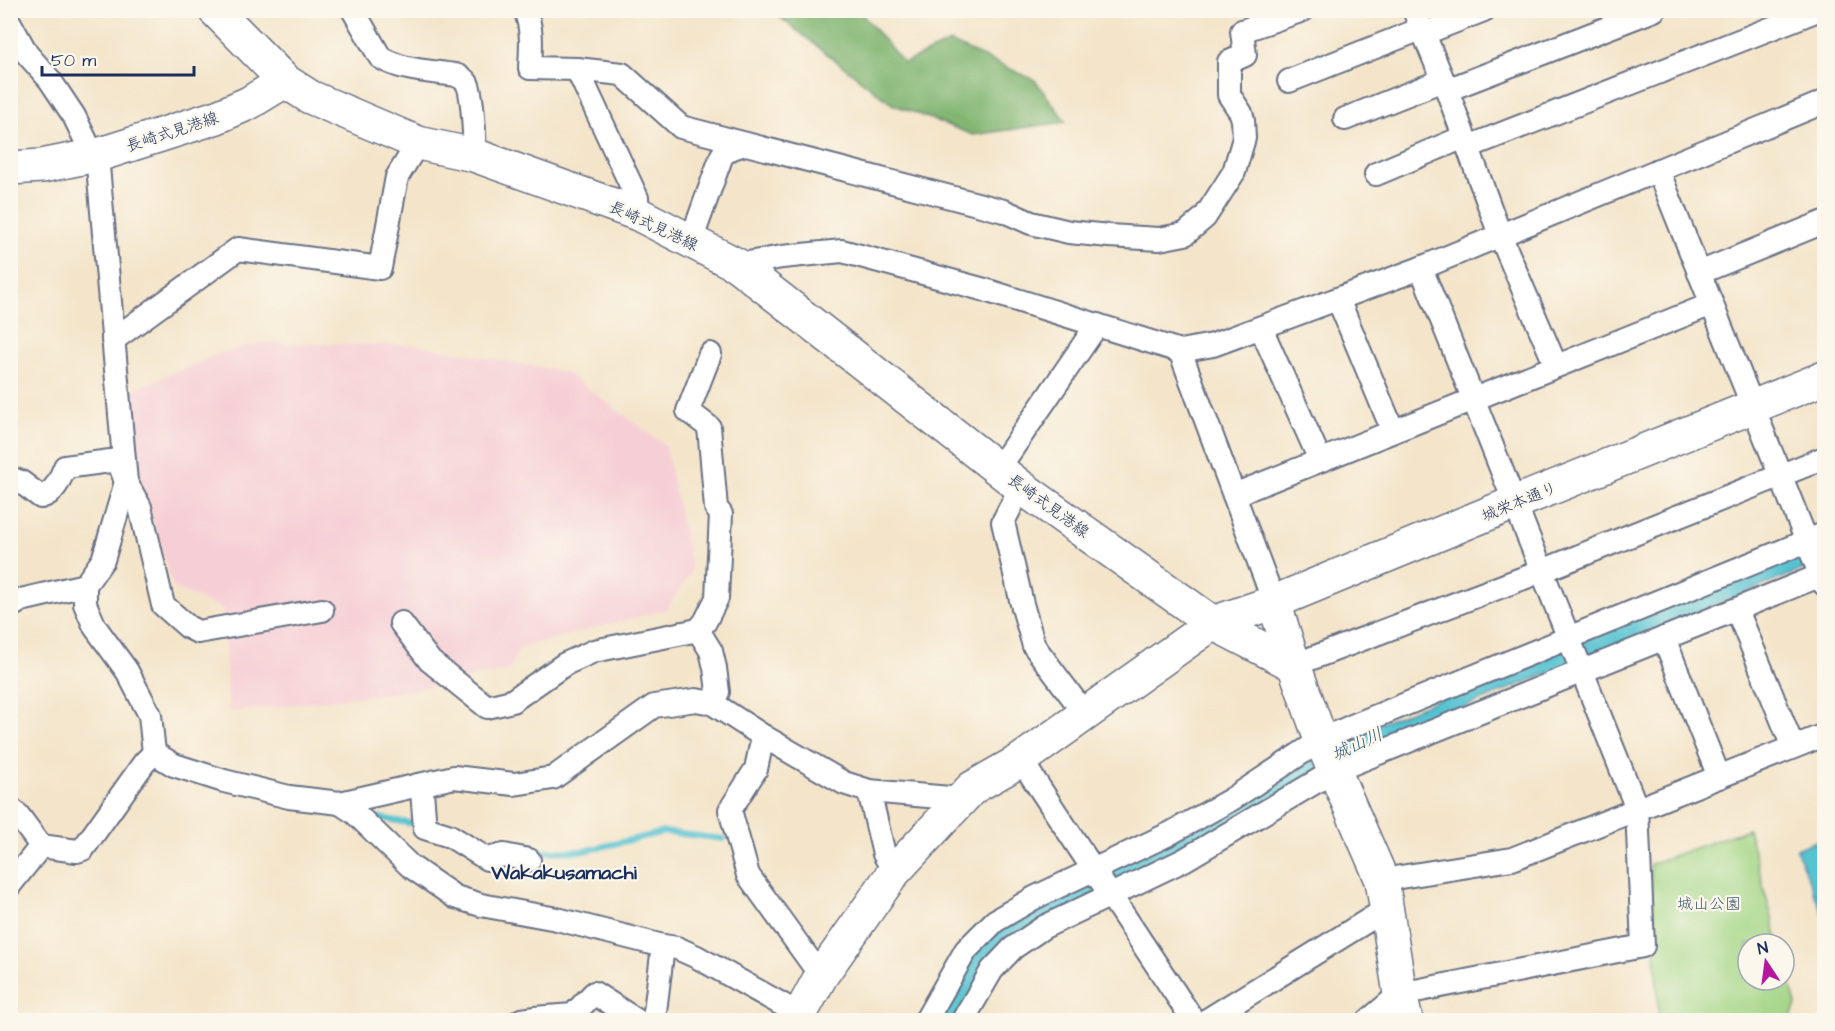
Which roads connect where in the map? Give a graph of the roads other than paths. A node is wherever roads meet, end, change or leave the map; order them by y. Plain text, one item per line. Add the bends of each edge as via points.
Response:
1 (215, 10) edge
2 (352, 10) edge
3 (525, 10) edge
4 (1303, 10) edge
5 (1484, 10) edge
6 (1654, 10) edge
7 (1818, 10) edge
8 (10, 23) edge
9 (1419, 24) edge
10 (577, 69) junction
11 (285, 81) junction
12 (1289, 81) dead end
13 (1445, 85) junction
14 (1824, 102) edge
15 (1345, 119) dead end
16 (1466, 142) junction
17 (418, 143) junction
18 (745, 144) junction
19 (93, 155) junction
20 (474, 155) junction
21 (10, 168) edge
22 (1658, 170) junction
23 (1376, 174) dead end
24 (638, 214) junction
25 (1824, 222) edge
26 (1500, 235) junction
27 (691, 241) junction
28 (737, 265) junction
29 (1421, 268) junction
30 (1700, 273) junction
31 (1338, 299) junction
32 (1712, 304) junction
33 (1097, 325) junction
34 (1261, 328) junction
35 (113, 340) junction
36 (1180, 351) junction
37 (710, 354) dead end
38 (1556, 366) junction
39 (1824, 378) edge
40 (1473, 399) junction
41 (1753, 406) junction
42 (1393, 431) junction
43 (1824, 458) edge
44 (1320, 460) junction
45 (1781, 476) junction
46 (1010, 477) junction
47 (10, 478) edge
48 (126, 482) junction
49 (1234, 495) junction
50 (1514, 503) junction
51 (1813, 539) edge
52 (1542, 571) junction
53 (1823, 577) edge
54 (85, 585) junction
55 (1275, 602) junction
56 (10, 607) edge
57 (322, 610) dead end
58 (1737, 610) junction
59 (401, 623) dead end
60 (1213, 623) junction
61 (698, 630) junction
62 (1664, 638) junction
63 (1569, 640) junction
64 (1294, 665) junction
65 (1581, 670) junction
66 (712, 703) junction
67 (1085, 714) junction
68 (1824, 735) edge
69 (763, 736) junction
70 (1793, 747) junction
71 (154, 753) junction
72 (1328, 755) junction
73 (1021, 760) junction
74 (1719, 777) junction
75 (418, 785) junction
76 (869, 791) junction
77 (962, 799) junction
78 (340, 803) junction
79 (10, 808) edge
80 (1636, 809) junction
81 (41, 846) junction
82 (528, 860) dead end
83 (1094, 871) junction
84 (894, 872) junction
85 (10, 885) edge
86 (1385, 894) junction
87 (1110, 897) junction
88 (663, 946) junction
89 (821, 975) junction
90 (1403, 1007) edge
91 (799, 1018) edge
92 (521, 1020) edge
93 (636, 1020) edge
94 (654, 1020) edge
95 (926, 1020) edge
96 (963, 1020) edge
97 (1193, 1020) edge
98 (1207, 1020) edge
99 (1369, 1020) edge

1 - 11 main road
2 - 20 street via 380,57 417,69 460,76 468,84
3 - 10 street via 532,37 530,68
4 - 18 street via 1242,31 1245,55 1229,62 1229,95 1243,120 1244,138 1234,172 1204,217 1185,234 1159,239 1069,232 1004,211
5 - 9 street
6 - 13 street
7 - 16 street
8 - 19 street via 27,54 74,116
9 - 12 street
9 - 13 street
10 - 18 street via 622,74 681,127
10 - 24 street via 636,198
11 - 17 main road, 長崎式見港線 via 310,98
11 - 19 main road, 長崎式見港線 via 217,117
13 - 15 street
13 - 16 street
14 - 22 street
16 - 23 street
16 - 26 street
17 - 20 main road, 長崎式見港線
17 - 35 street via 397,177 380,268 238,249
18 - 27 street via 722,155
19 - 21 main road, 長崎式見港線
19 - 35 street
20 - 24 main road, 長崎式見港線
22 - 26 street
22 - 30 street
24 - 27 main road, 長崎式見港線
25 - 30 street
26 - 29 street
26 - 38 street
27 - 28 main road, 長崎式見港線
28 - 33 street via 842,251
28 - 46 main road, 長崎式見港線
29 - 31 street
29 - 40 street
30 - 32 street
31 - 34 street
31 - 42 street
32 - 38 street
32 - 41 street
33 - 36 street
33 - 46 street
34 - 36 street via 1214,345
34 - 44 street
35 - 48 street
36 - 49 street
37 - 61 street via 688,411 709,427 716,508 721,514 717,598
38 - 40 street
39 - 41 main road, 城栄本通り
40 - 42 street
40 - 50 street
41 - 45 street
41 - 50 main road, 城栄本通り
42 - 44 street
43 - 45 street
44 - 49 street
45 - 51 street
45 - 52 street
46 - 60 main road, 長崎式見港線
46 - 67 street via 1003,522 1035,646
47 - 48 street via 41,496 48,495 65,467 118,460
48 - 54 street via 103,560
48 - 57 street via 140,507 163,605 188,627 198,632
49 - 55 street
50 - 52 street
50 - 55 main road, 城栄本通り
51 - 53 street
51 - 63 street
52 - 63 street
52 - 64 street
53 - 58 street
54 - 56 street via 21,600
54 - 71 street via 85,604 95,627 127,671 150,715
55 - 60 main road, 城栄本通り
55 - 64 main road
58 - 62 street
58 - 70 street
59 - 61 street via 430,661 487,707 512,701 565,664 594,651
60 - 64 main road, 長崎式見港線
60 - 67 main road, 城栄本通り
61 - 66 street via 711,651 715,668 718,692
62 - 65 street
62 - 74 street
63 - 65 street
63 - 72 street via 1352,726
64 - 72 main road
65 - 72 street
65 - 80 street
66 - 69 street
66 - 75 street via 696,700 654,706 554,778 514,784 454,777
67 - 73 main road, 城栄本通り
68 - 70 street
69 - 76 street via 844,783
69 - 89 street via 756,769 730,810 748,875
70 - 74 street
71 - 78 street via 174,765 224,781 289,797
71 - 81 street via 83,849
72 - 83 street via 1232,799
72 - 86 main road
72 - 87 street via 1184,860
73 - 77 main road, 城栄本通り via 972,788
73 - 83 street
74 - 80 street
75 - 78 street
75 - 82 street via 425,828 450,836 487,859 504,855
76 - 77 street
76 - 84 street via 884,854
77 - 84 main road, 城栄本通り
78 - 88 street via 410,866 455,897
79 - 81 street
80 - 86 street via 1512,859
80 - 90 street via 1643,946
81 - 85 street
83 - 87 street
83 - 95 street via 995,921 966,950
84 - 89 main road, 城栄本通り
86 - 90 main road
86 - 98 street
87 - 96 street via 1044,927 1013,948 992,970
87 - 97 street
88 - 91 street via 697,957
88 - 94 street
89 - 91 main road, 城栄本通り
90 - 99 street
92 - 93 street via 573,1016 594,993

